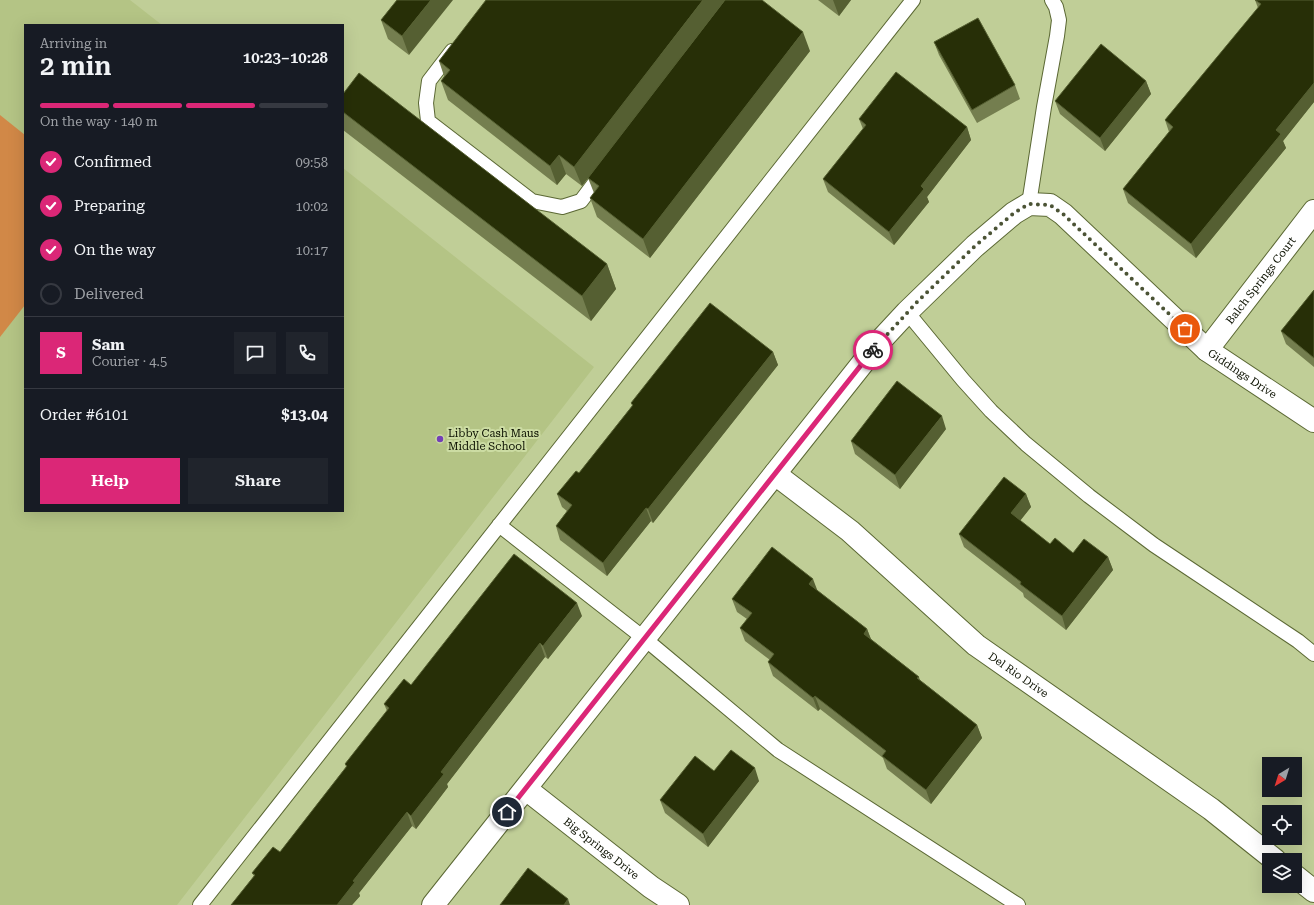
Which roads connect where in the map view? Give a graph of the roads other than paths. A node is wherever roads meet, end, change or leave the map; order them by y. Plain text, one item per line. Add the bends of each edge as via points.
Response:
1 (913, 0) edge
2 (1052, 0) edge
3 (458, 44) edge
4 (610, 163) edge
5 (1029, 204) junction
6 (1314, 211) edge
7 (907, 312) junction
8 (1207, 350) junction
9 (1314, 421) edge
10 (775, 474) junction
11 (499, 525) junction
12 (645, 639) junction
13 (1314, 654) edge
14 (526, 789) junction
15 (1266, 853) edge
16 (1302, 882) edge
17 (1314, 892) edge
18 (200, 905) edge
19 (433, 905) edge
20 (678, 905) edge
21 (1018, 905) edge

1 - 11 lane
2 - 5 lane via 1059,20
3 - 4 lane via 429,81 426,103 428,121 532,201 562,207 581,201
5 - 7 street via 1014,213 975,246
5 - 8 street, Giddings Drive via 1050,205 1063,214
6 - 8 street, Balch Springs Court
7 - 10 street via 881,340
7 - 13 lane via 967,385 1026,444 1089,496 1154,544
8 - 9 street, Giddings Drive
10 - 12 street
10 - 15 street, Del Rio Drive via 850,531 976,645 1212,809
11 - 12 lane
11 - 18 lane
12 - 14 street
12 - 21 lane via 778,750
14 - 19 street
14 - 20 street, Big Springs Drive via 651,887
16 - 17 street

